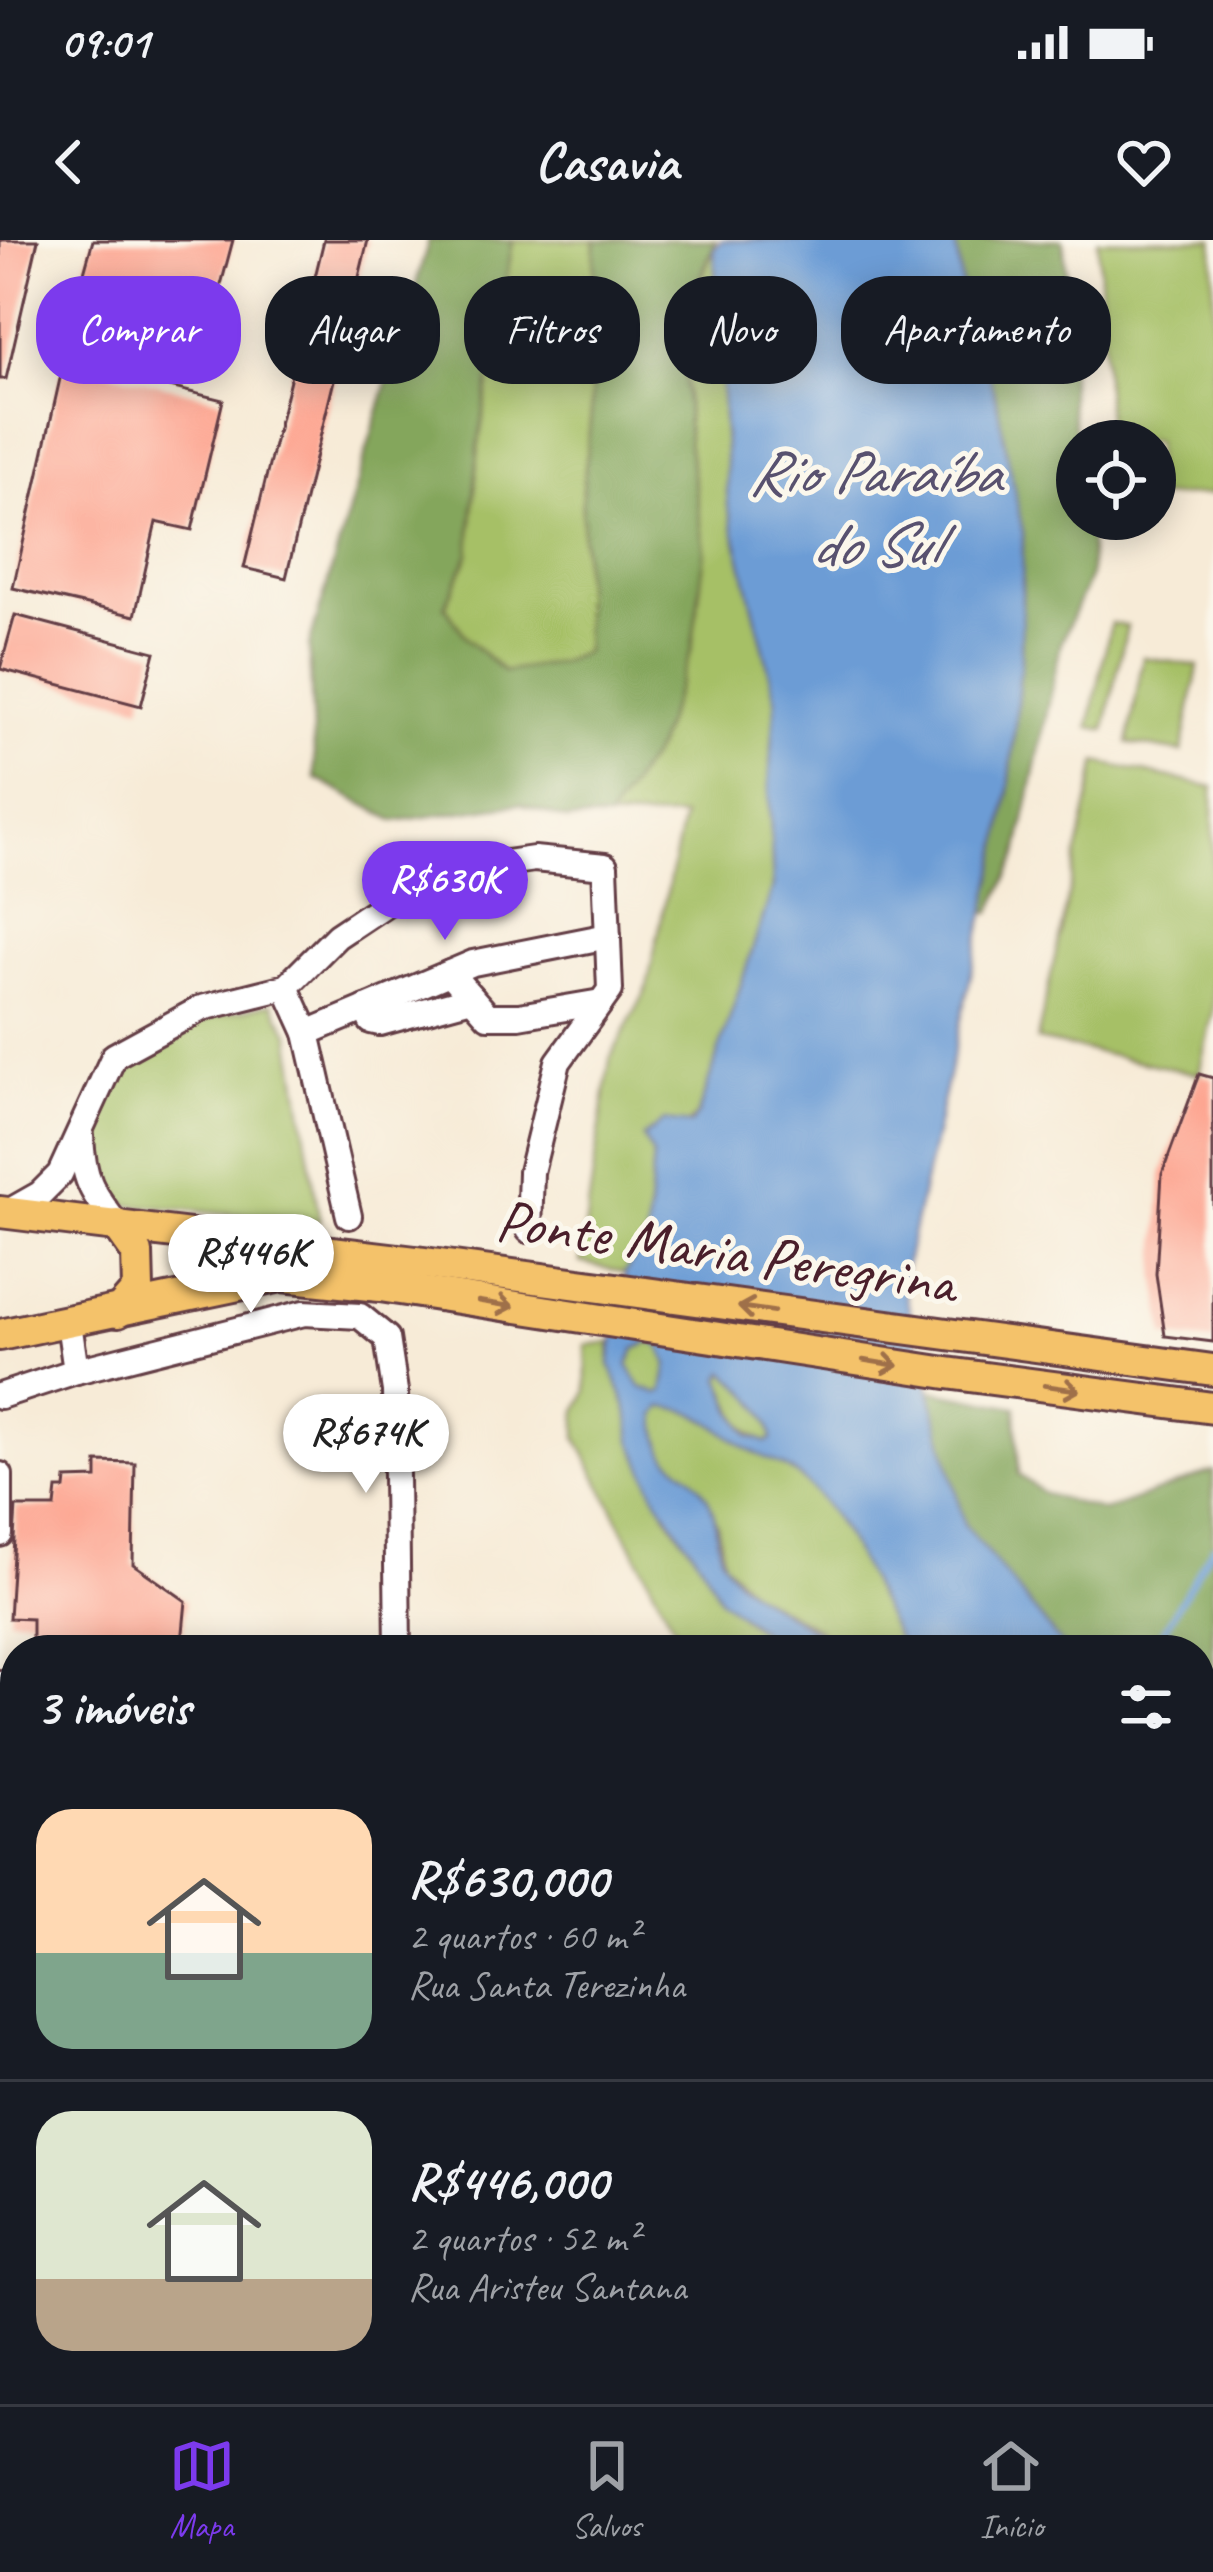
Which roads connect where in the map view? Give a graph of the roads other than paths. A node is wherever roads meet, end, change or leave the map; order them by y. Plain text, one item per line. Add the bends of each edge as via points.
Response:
1 (608, 936) junction
2 (450, 973) junction
3 (286, 986) junction
4 (472, 998) junction
5 (601, 1002) junction
6 (366, 1008) junction
7 (307, 1033) junction
8 (81, 1133) junction
9 (5, 1212) edge
10 (349, 1216) dead end
11 (117, 1225) junction
12 (529, 1230) dead end
13 (383, 1274) junction
14 (118, 1312) junction
15 (69, 1323) junction
16 (0, 1335) edge
17 (1213, 1370) edge
18 (76, 1371) junction
19 (0, 1396) edge
20 (1213, 1408) edge
21 (0, 1475) edge
22 (0, 1534) edge
23 (398, 1635) edge

1 - 2 street
1 - 3 street via 605,866 534,859 458,870 394,898 337,936
1 - 5 street via 610,990
2 - 4 street
2 - 6 street
3 - 7 street
3 - 8 street via 202,1008 114,1056
4 - 5 street via 488,1016
4 - 6 street via 375,1024
5 - 12 street via 558,1062 531,1172
6 - 7 street
7 - 10 street
8 - 9 street via 60,1174
8 - 11 street via 82,1173
9 - 11 main road
11 - 13 main road
11 - 14 main road via 137,1253 138,1288
13 - 14 main road via 282,1276
17 -> 13 main road, Ponte Maria Peregrina via 424,1263
13 -> 20 main road, Ponte Maria Peregrina via 946,1373
14 - 15 main road
15 - 16 main road
15 - 18 street
18 - 19 street
18 - 23 street via 304,1312 360,1316 386,1338 395,1391
21 - 22 street

